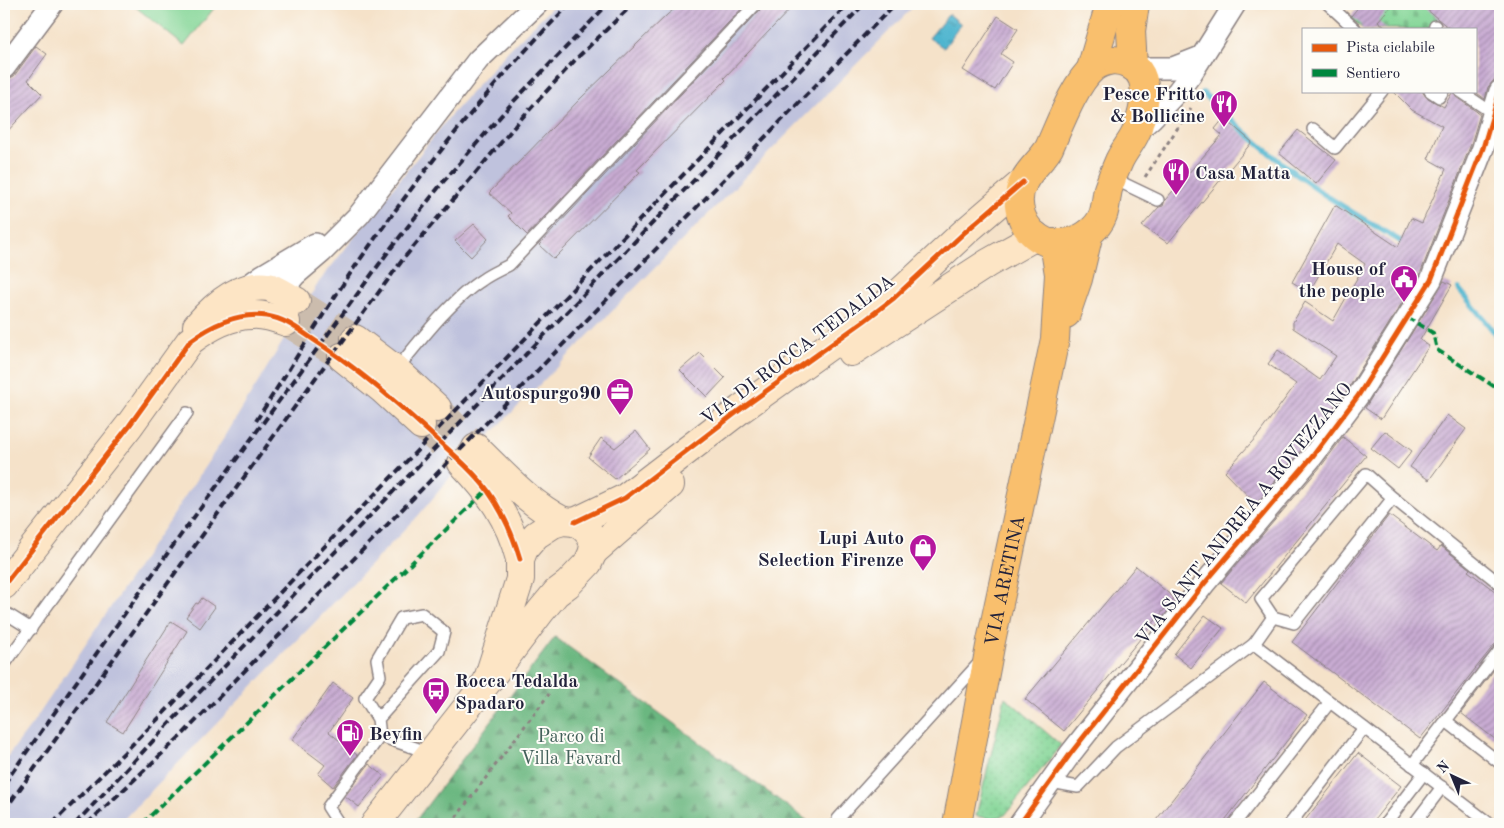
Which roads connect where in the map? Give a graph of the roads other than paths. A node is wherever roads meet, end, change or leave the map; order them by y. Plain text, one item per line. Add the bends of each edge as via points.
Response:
1 (52, 4) edge
2 (537, 4) edge
3 (756, 4) edge
4 (1110, 4) edge
5 (1135, 4) edge
6 (1235, 4) edge
7 (1328, 4) edge
8 (1354, 28) edge
9 (1201, 57) junction
10 (4, 68) edge
11 (1136, 68) junction
12 (1092, 69) junction
13 (1500, 91) edge
14 (1381, 92) edge
15 (1432, 92) edge
16 (1442, 92) edge
17 (1461, 92) edge
18 (1494, 114) junction
19 (1313, 129) dead end
20 (1137, 131) junction
21 (1112, 178) junction
22 (1023, 182) junction
23 (1158, 200) dead end
24 (359, 215) junction
25 (1090, 233) junction
26 (1045, 240) junction
27 (247, 302) junction
28 (291, 312) joint
29 (1055, 338) junction
30 (181, 354) junction
31 (396, 370) junction
32 (187, 413) dead end
33 (1393, 498) junction
34 (569, 522) junction
35 (593, 552) junction
36 (520, 569) junction
37 (1500, 584) edge
38 (4, 585) edge
39 (556, 593) junction
40 (4, 612) edge
41 (1273, 617) junction
42 (30, 629) junction
43 (1254, 644) junction
44 (1500, 650) edge
45 (988, 654) junction
46 (4, 664) edge
47 (487, 682) junction
48 (1330, 702) junction
49 (378, 719) junction
50 (1446, 721) junction
51 (1364, 728) junction
52 (380, 736) junction
53 (430, 753) junction
54 (1500, 763) edge
55 (1412, 765) junction
56 (1424, 774) junction
57 (1051, 782) junction
58 (1442, 787) junction
59 (838, 819) dead end
60 (339, 824) edge
61 (375, 824) edge
62 (957, 824) edge
63 (1020, 824) edge
64 (1234, 824) edge
65 (1290, 824) edge
66 (1385, 824) edge
67 (1414, 824) edge
68 (1490, 824) edge

1 - 10 street
2 - 24 street via 478,60
3 - 31 lane via 509,265 481,280 460,298
4 - 12 main road
5 - 11 main road via 1131,31
6 - 9 street
7 - 8 lane
9 - 11 street via 1173,68
9 - 20 street via 1178,91
11 - 12 main road via 1113,60 1103,61
11 - 20 main road via 1144,82 1145,95
12 - 22 main road via 1075,93 1043,157
13 - 18 street, VIA SANT'ANDREA A ROVEZZANO
14 - 19 lane via 1335,148
15 - 16 lane via 1439,97
17 - 18 lane
18 - 57 street, VIA SANT'ANDREA A ROVEZZANO via 1431,280 1358,396 1312,457 1204,584
20 - 21 main road, VIA ARETINA via 1126,146
21 - 23 lane
21 - 25 main road, VIA ARETINA via 1102,217
22 - 26 main road via 1020,215 1025,224
22 - 34 street, VIA DI ROCCA TEDALDA via 864,321 741,408 632,493 612,505
24 - 27 street via 263,275
24 - 28 street via 290,281
25 - 26 main road via 1071,242
25 - 29 main road, VIA ARETINA via 1078,279
26 - 29 main road, VIA ARETINA via 1059,274
26 - 35 street, VIA DI ROCCA TEDALDA via 988,263 860,346 721,444
27 - 28 street via 269,317
27 - 30 street via 230,318 190,341
27 - 30 street via 212,309 193,329
29 - 45 main road, VIA ARETINA
30 - 38 street via 129,426
31 - 31 street via 348,348 382,389 429,416
32 - 42 lane
33 - 37 lane
33 - 41 lane via 1294,623
33 - 41 lane via 1366,474 1261,598
34 - 35 street via 589,533 594,543
34 - 36 street, VIA DI ROCCA TEDALDA via 553,524 536,535 524,549
34 - 36 street via 545,512 469,455 515,542
35 - 39 street, VIA DI ROCCA TEDALDA via 580,572
36 - 39 street via 530,591 545,596
36 - 47 street, VIA DI ROCCA TEDALDA
39 - 47 street, VIA DI ROCCA TEDALDA
40 - 42 lane
41 - 43 lane
42 - 46 lane
43 - 48 lane
43 - 57 lane via 1116,747 1078,787
44 - 50 lane
45 - 59 lane
45 - 62 main road, VIA ARETINA
47 - 53 street, VIA DI ROCCA TEDALDA
48 - 51 lane
48 - 64 lane
49 - 49 lane via 439,651 444,632 422,614 401,618 377,658 380,676 365,698
49 - 52 lane
50 - 54 lane
50 - 55 lane
51 - 55 lane
51 - 65 lane
52 - 53 lane
52 - 60 lane via 328,807
53 - 61 street, VIA DI ROCCA TEDALDA
55 - 56 lane
56 - 58 lane
56 - 66 lane
57 - 63 street, VIA SANT'ANDREA A ROVEZZANO
58 - 67 lane
58 - 68 lane

